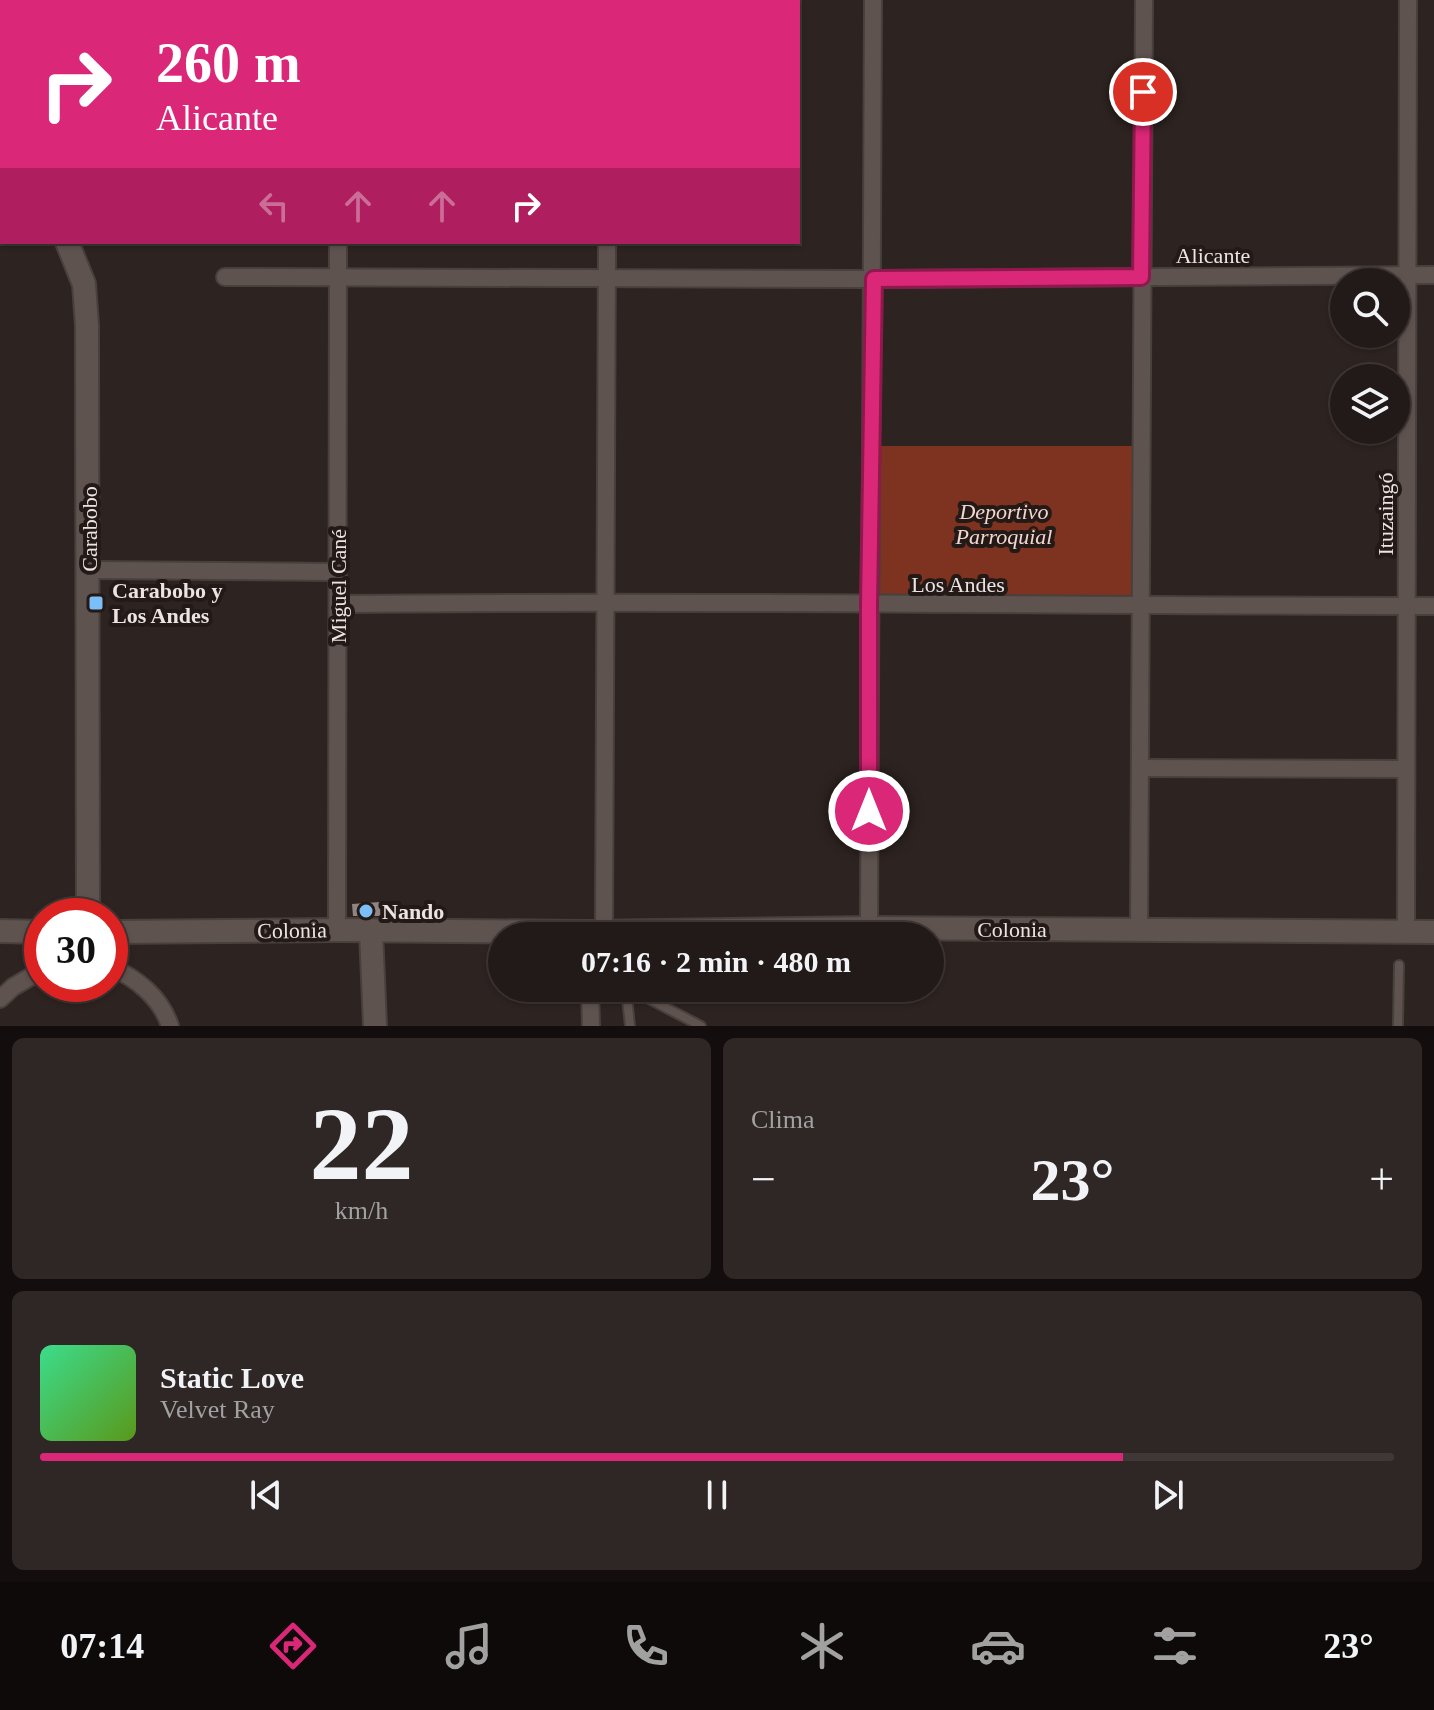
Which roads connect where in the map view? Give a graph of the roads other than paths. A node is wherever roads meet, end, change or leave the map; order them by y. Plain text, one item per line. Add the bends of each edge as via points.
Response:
1 (873, 0) edge
2 (1144, 0) edge
3 (1408, 0) edge
4 (68, 244) edge
5 (338, 244) edge
6 (607, 244) edge
7 (1408, 268) edge
8 (1410, 275) edge
9 (1434, 275) edge
10 (1330, 276) edge
11 (225, 277) dead end
12 (338, 277) junction
13 (1141, 277) junction
14 (607, 279) junction
15 (874, 279) junction
16 (1408, 348) edge
17 (89, 570) junction
18 (338, 572) junction
19 (605, 601) junction
20 (338, 604) junction
21 (869, 605) junction
22 (1140, 606) junction
23 (1407, 606) junction
24 (1434, 606) edge
25 (1140, 768) junction
26 (1406, 769) junction
27 (88, 898) edge
28 (593, 922) edge
29 (869, 922) edge
30 (944, 929) edge
31 (337, 930) junction
32 (1139, 930) junction
33 (0, 931) edge
34 (371, 931) junction
35 (24, 932) edge
36 (128, 932) edge
37 (488, 932) edge
38 (1406, 932) junction
39 (1434, 932) edge
40 (1399, 965) dead end
41 (128, 977) edge
42 (24, 981) edge
43 (0, 999) edge
44 (590, 1002) edge
45 (628, 1002) edge
46 (654, 1002) edge
47 (170, 1026) edge
48 (375, 1026) edge
49 (591, 1026) edge
50 (630, 1026) edge
51 (701, 1026) edge
52 (1398, 1026) edge

1 - 15 street
2 - 13 street
3 - 7 street, Ituzaingó
4 - 17 street, Carabobo via 84,284 87,326
5 - 12 street, Miguel Cané
6 - 14 street
8 - 9 street, Alicante
10 - 13 street, Alicante
11 - 12 street, Alicante
12 - 14 street, Alicante
12 - 18 street, Miguel Cané
13 - 15 street, Alicante
13 - 22 street
14 - 15 street, Alicante
14 - 19 street
15 - 21 street
16 - 23 street, Ituzaingó
17 - 18 street
17 - 27 street, Carabobo
18 - 20 street, Miguel Cané
19 - 20 street, Los Andes
19 - 21 street, Los Andes
19 - 28 street
20 - 31 street, Miguel Cané
21 - 22 street, Los Andes
21 - 29 street
22 - 23 street, Los Andes
22 - 25 street
23 - 24 street, Los Andes
23 - 26 street, Ituzaingó
25 - 26 street
25 - 32 street
26 - 38 street, Ituzaingó
30 - 32 street, Colonia
31 - 34 street, Colonia
31 - 36 street, Colonia
32 - 38 street, Colonia
33 - 35 street
34 - 37 street, Colonia
34 - 48 street
38 - 39 street, Colonia
40 - 52 lane
41 - 47 street via 158,1002
42 - 43 street
44 - 49 street
45 - 50 lane
46 - 51 lane

